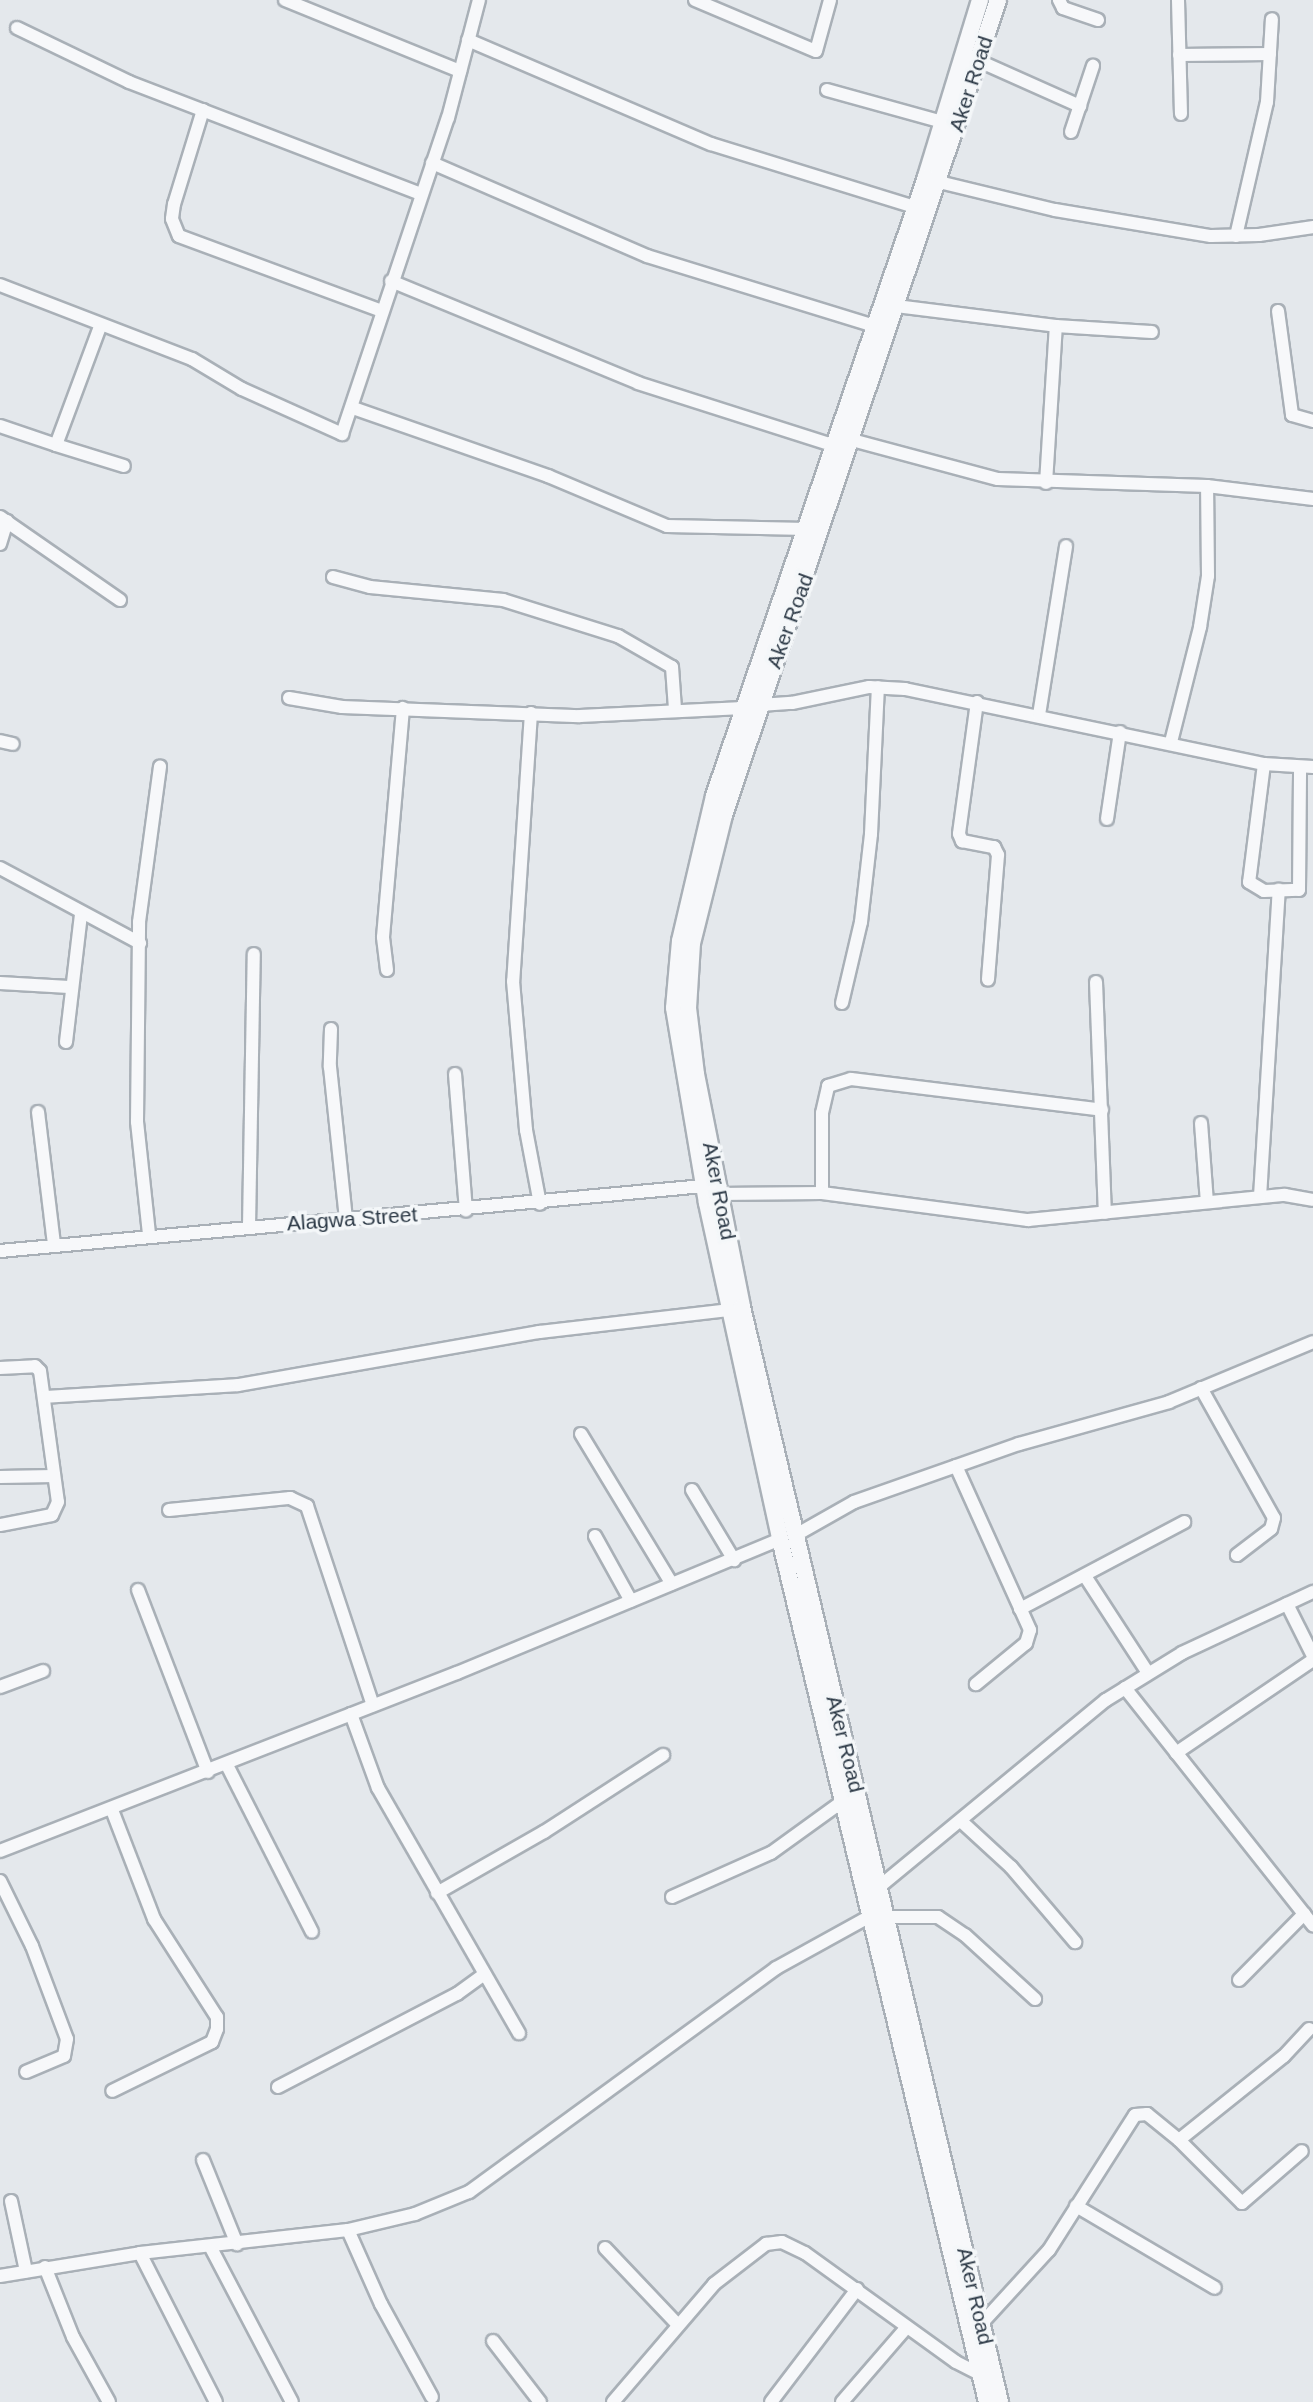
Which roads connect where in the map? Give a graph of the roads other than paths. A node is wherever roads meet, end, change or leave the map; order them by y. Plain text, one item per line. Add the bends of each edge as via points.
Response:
1 (285, 0) edge
2 (479, 0) edge
3 (695, 0) edge
4 (830, 0) edge
5 (980, 0) edge
6 (998, 0) edge
7 (1059, 0) edge
8 (1178, 0) edge
9 (1272, 19) dead end
10 (1098, 20) dead end
11 (17, 28) dead end
12 (468, 40) junction
13 (1270, 54) junction
14 (1179, 55) junction
15 (979, 61) junction
16 (1093, 66) dead end
17 (460, 72) junction
18 (827, 90) dead end
19 (1080, 106) junction
20 (203, 110) junction
21 (1181, 114) dead end
22 (942, 122) junction
23 (1071, 132) dead end
24 (432, 163) junction
25 (939, 182) junction
26 (421, 194) junction
27 (915, 207) junction
28 (1313, 227) edge
29 (1236, 236) junction
30 (391, 281) junction
31 (0, 285) edge
32 (896, 306) junction
33 (382, 311) junction
34 (1278, 311) dead end
35 (874, 326) junction
36 (1056, 326) junction
37 (100, 327) junction
38 (1152, 332) dead end
39 (866, 376) junction
40 (353, 408) junction
41 (1313, 421) edge
42 (0, 426) edge
43 (852, 440) junction
44 (56, 445) junction
45 (835, 446) junction
46 (124, 466) dead end
47 (1046, 483) junction
48 (1207, 486) junction
49 (1313, 499) edge
50 (4, 519) edge
51 (807, 529) junction
52 (0, 544) edge
53 (1066, 546) dead end
54 (333, 577) dead end
55 (120, 600) dead end
56 (878, 687) junction
57 (289, 698) dead end
58 (977, 702) junction
59 (760, 705) junction
60 (403, 708) junction
61 (743, 708) junction
62 (675, 709) junction
63 (531, 713) junction
64 (1039, 715) junction
65 (1121, 732) junction
66 (1171, 742) junction
67 (1264, 764) junction
68 (160, 766) dead end
69 (1307, 767) edge
70 (1107, 819) dead end
71 (0, 868) edge
72 (1313, 888) edge
73 (1279, 890) junction
74 (1299, 890) junction
75 (81, 914) junction
76 (140, 943) junction
77 (254, 954) dead end
78 (387, 970) dead end
79 (988, 980) dead end
80 (1096, 982) dead end
81 (0, 983) edge
82 (69, 987) junction
83 (842, 1003) dead end
84 (331, 1029) dead end
85 (65, 1042) dead end
86 (455, 1074) dead end
87 (1102, 1110) junction
88 (38, 1112) dead end
89 (1202, 1123) dead end
90 (704, 1186) junction
91 (822, 1193) junction
92 (718, 1194) junction
93 (1260, 1197) junction
94 (1313, 1200) edge
95 (1206, 1202) junction
96 (540, 1204) junction
97 (466, 1211) junction
98 (1105, 1213) junction
99 (346, 1220) junction
100 (249, 1227) junction
101 (149, 1234) junction
102 (54, 1245) junction
103 (0, 1251) edge
104 (729, 1310) junction
105 (1313, 1342) edge
106 (0, 1368) edge
107 (1201, 1388) junction
108 (44, 1397) junction
109 (581, 1434) dead end
110 (956, 1466) junction
111 (54, 1476) junction
112 (0, 1477) edge
113 (692, 1490) dead end
114 (169, 1510) dead end
115 (1184, 1522) dead end
116 (0, 1525) edge
117 (595, 1536) dead end
118 (787, 1537) junction
119 (1237, 1555) dead end
120 (734, 1560) junction
121 (1085, 1576) junction
122 (672, 1584) junction
123 (138, 1590) dead end
124 (1313, 1592) edge
125 (631, 1601) junction
126 (1287, 1604) junction
127 (1020, 1609) junction
128 (1313, 1658) edge
129 (43, 1671) dead end
130 (1148, 1673) junction
131 (976, 1684) dead end
132 (0, 1688) edge
133 (1125, 1688) junction
134 (373, 1705) junction
135 (351, 1714) junction
136 (1176, 1753) junction
137 (663, 1755) dead end
138 (227, 1765) junction
139 (208, 1772) junction
140 (843, 1801) junction
141 (112, 1810) junction
142 (962, 1822) junction
143 (0, 1851) edge
144 (0, 1881) edge
145 (879, 1887) junction
146 (437, 1893) junction
147 (672, 1897) dead end
148 (1304, 1914) junction
149 (880, 1916) junction
150 (1313, 1925) edge
151 (312, 1932) dead end
152 (1075, 1942) dead end
153 (485, 1974) junction
154 (1239, 1980) dead end
155 (896, 1994) junction
156 (1035, 1999) dead end
157 (1309, 2029) dead end
158 (519, 2033) dead end
159 (26, 2072) dead end
160 (278, 2087) dead end
161 (112, 2091) dead end
162 (1179, 2140) junction
163 (1302, 2151) dead end
164 (202, 2160) dead end
165 (10, 2202) dead end
166 (1076, 2206) junction
167 (348, 2230) junction
168 (237, 2244) junction
169 (210, 2246) junction
170 (605, 2248) dead end
171 (140, 2253) junction
172 (45, 2267) junction
173 (26, 2270) junction
174 (0, 2276) edge
175 (1215, 2288) dead end
176 (857, 2290) junction
177 (982, 2323) junction
178 (678, 2325) junction
179 (906, 2327) junction
180 (493, 2342) dead end
181 (980, 2374) junction
182 (432, 2397) dead end
183 (109, 2402) edge
184 (216, 2402) edge
185 (292, 2402) edge
186 (540, 2402) edge
187 (613, 2402) edge
188 (771, 2402) edge
189 (842, 2402) edge
190 (987, 2402) edge
191 (1000, 2402) edge

1 - 17 street
2 - 12 street
3 - 4 street via 817,51
5 - 22 street, Aker Road
6 - 15 street, Aker Road
7 - 10 street via 1063,8
8 - 14 street
9 - 13 street
11 - 20 street via 129,82
12 - 17 street
12 - 27 street via 711,144
13 - 14 street
13 - 29 street via 1267,102
14 - 21 street
15 - 19 street
15 - 25 street, Aker Road
16 - 19 street
17 - 24 street
18 - 22 street
19 - 23 street
20 - 26 street
20 - 33 street via 174,204 172,219 179,236
22 - 27 street, Aker Road
24 - 26 street
24 - 35 street via 647,256
25 - 29 street via 1135,226
25 - 32 street, Aker Road
26 - 30 street
27 - 35 street, Aker Road
28 - 29 street
30 - 33 street
30 - 45 street via 638,383
31 - 37 street
32 - 36 street
32 - 39 street, Aker Road
33 - 40 street
34 - 41 street via 1292,415
35 - 39 street, Aker Road
36 - 38 street
36 - 47 street
37 - 40 street via 192,359 242,389 335,433 342,433
37 - 44 street
39 - 43 street, Aker Road
39 - 45 street, Aker Road
40 - 51 street via 548,476 667,526
42 - 44 street
43 - 47 street via 998,479
43 - 59 street, Aker Road
44 - 46 street
45 - 51 street, Aker Road
47 - 48 street
48 - 49 street
48 - 66 street via 1208,576
50 - 52 street
50 - 55 street
51 - 61 street, Aker Road
53 - 64 street
54 - 62 street via 370,587 503,600 618,636 672,667
56 - 58 street
56 - 59 street
56 - 83 street via 861,922
57 - 60 street via 342,707
58 - 64 street
58 - 79 street via 959,834 962,841 994,847 999,855
59 - 92 street, Aker Road via 724,816 688,978 690,1035
60 - 63 street
60 - 78 street via 384,925
61 - 62 street
61 - 90 street, Aker Road via 692,882 675,977 676,1038
62 - 63 street via 580,716
63 - 96 street via 513,981 526,1130
64 - 65 street
65 - 66 street
65 - 70 street
66 - 67 street
67 - 69 street
67 - 73 street via 1249,882 1252,887
68 - 76 street
69 - 74 street
71 - 75 street
72 - 74 street
73 - 74 street
73 - 93 street
75 - 76 street
75 - 82 street
76 - 101 street via 136,1122
77 - 100 street
80 - 87 street
81 - 82 street
82 - 85 street
84 - 99 street via 330,1067
86 - 97 street
87 - 91 street via 852,1079 828,1086 822,1113
87 - 98 street
88 - 102 street
89 - 95 street
90 - 96 street, Alagwa Street
90 - 104 street, Aker Road
91 - 92 street
91 - 98 street via 1028,1220
92 - 118 street, Aker Road
93 - 94 street
93 - 95 street
95 - 98 street
96 - 97 street, Alagwa Street
97 - 99 street, Alagwa Street
99 - 100 street, Alagwa Street
100 - 101 street, Alagwa Street
101 - 102 street, Alagwa Street
102 - 103 street, Alagwa Street
104 - 108 street via 539,1332 238,1385
104 - 118 street, Aker Road
105 - 107 street
106 - 108 street via 35,1366
107 - 110 street
107 - 119 street via 1274,1518 1271,1529
108 - 111 street
109 - 122 street
110 - 118 street via 854,1503
110 - 127 street
111 - 112 street
111 - 116 street via 58,1502 52,1515
113 - 120 street
114 - 134 street via 290,1498 307,1506
115 - 121 street
117 - 125 street
118 - 120 street
118 - 140 street, Aker Road
118 - 145 street, Aker Road
120 - 122 street
121 - 127 street
121 - 130 street
122 - 125 street
123 - 139 street
124 - 126 street
125 - 134 street
126 - 128 street
126 - 130 street
127 - 131 street via 1029,1639
128 - 136 street
129 - 132 street
130 - 133 street
133 - 136 street
133 - 142 street
134 - 135 street
135 - 138 street
135 - 146 street via 378,1788
136 - 148 street
137 - 146 street via 544,1832
138 - 139 street
138 - 151 street
139 - 141 street
140 - 147 street via 771,1853
140 - 149 street, Aker Road
141 - 143 street
141 - 161 street via 154,1919 217,2017 212,2042
142 - 145 street
142 - 152 street via 1011,1867
144 - 159 street via 32,1947 67,2039 64,2056
145 - 149 street, Aker Road
146 - 153 street
148 - 150 street
148 - 154 street
149 - 155 street, Aker Road
149 - 156 street via 938,1917 965,1935
149 - 167 street via 776,1968 469,2192 415,2214
153 - 158 street
153 - 160 street via 457,1994
155 - 177 street, Aker Road
155 - 181 street, Aker Road
157 - 162 street via 1284,2056
162 - 163 street via 1242,2203
162 - 166 street via 1147,2114 1135,2115
164 - 168 street
165 - 173 street
166 - 175 street
166 - 177 street via 1049,2250
167 - 168 street
167 - 182 street via 381,2304
168 - 169 street
169 - 171 street
169 - 185 street
170 - 178 street
171 - 172 street
171 - 184 street
172 - 173 street
172 - 183 street via 73,2337
173 - 174 street
176 - 178 street via 782,2242 765,2244 714,2284
176 - 179 street
176 - 188 street
177 - 191 street, Aker Road
178 - 187 street
179 - 181 street
179 - 189 street
180 - 186 street
181 - 190 street, Aker Road

